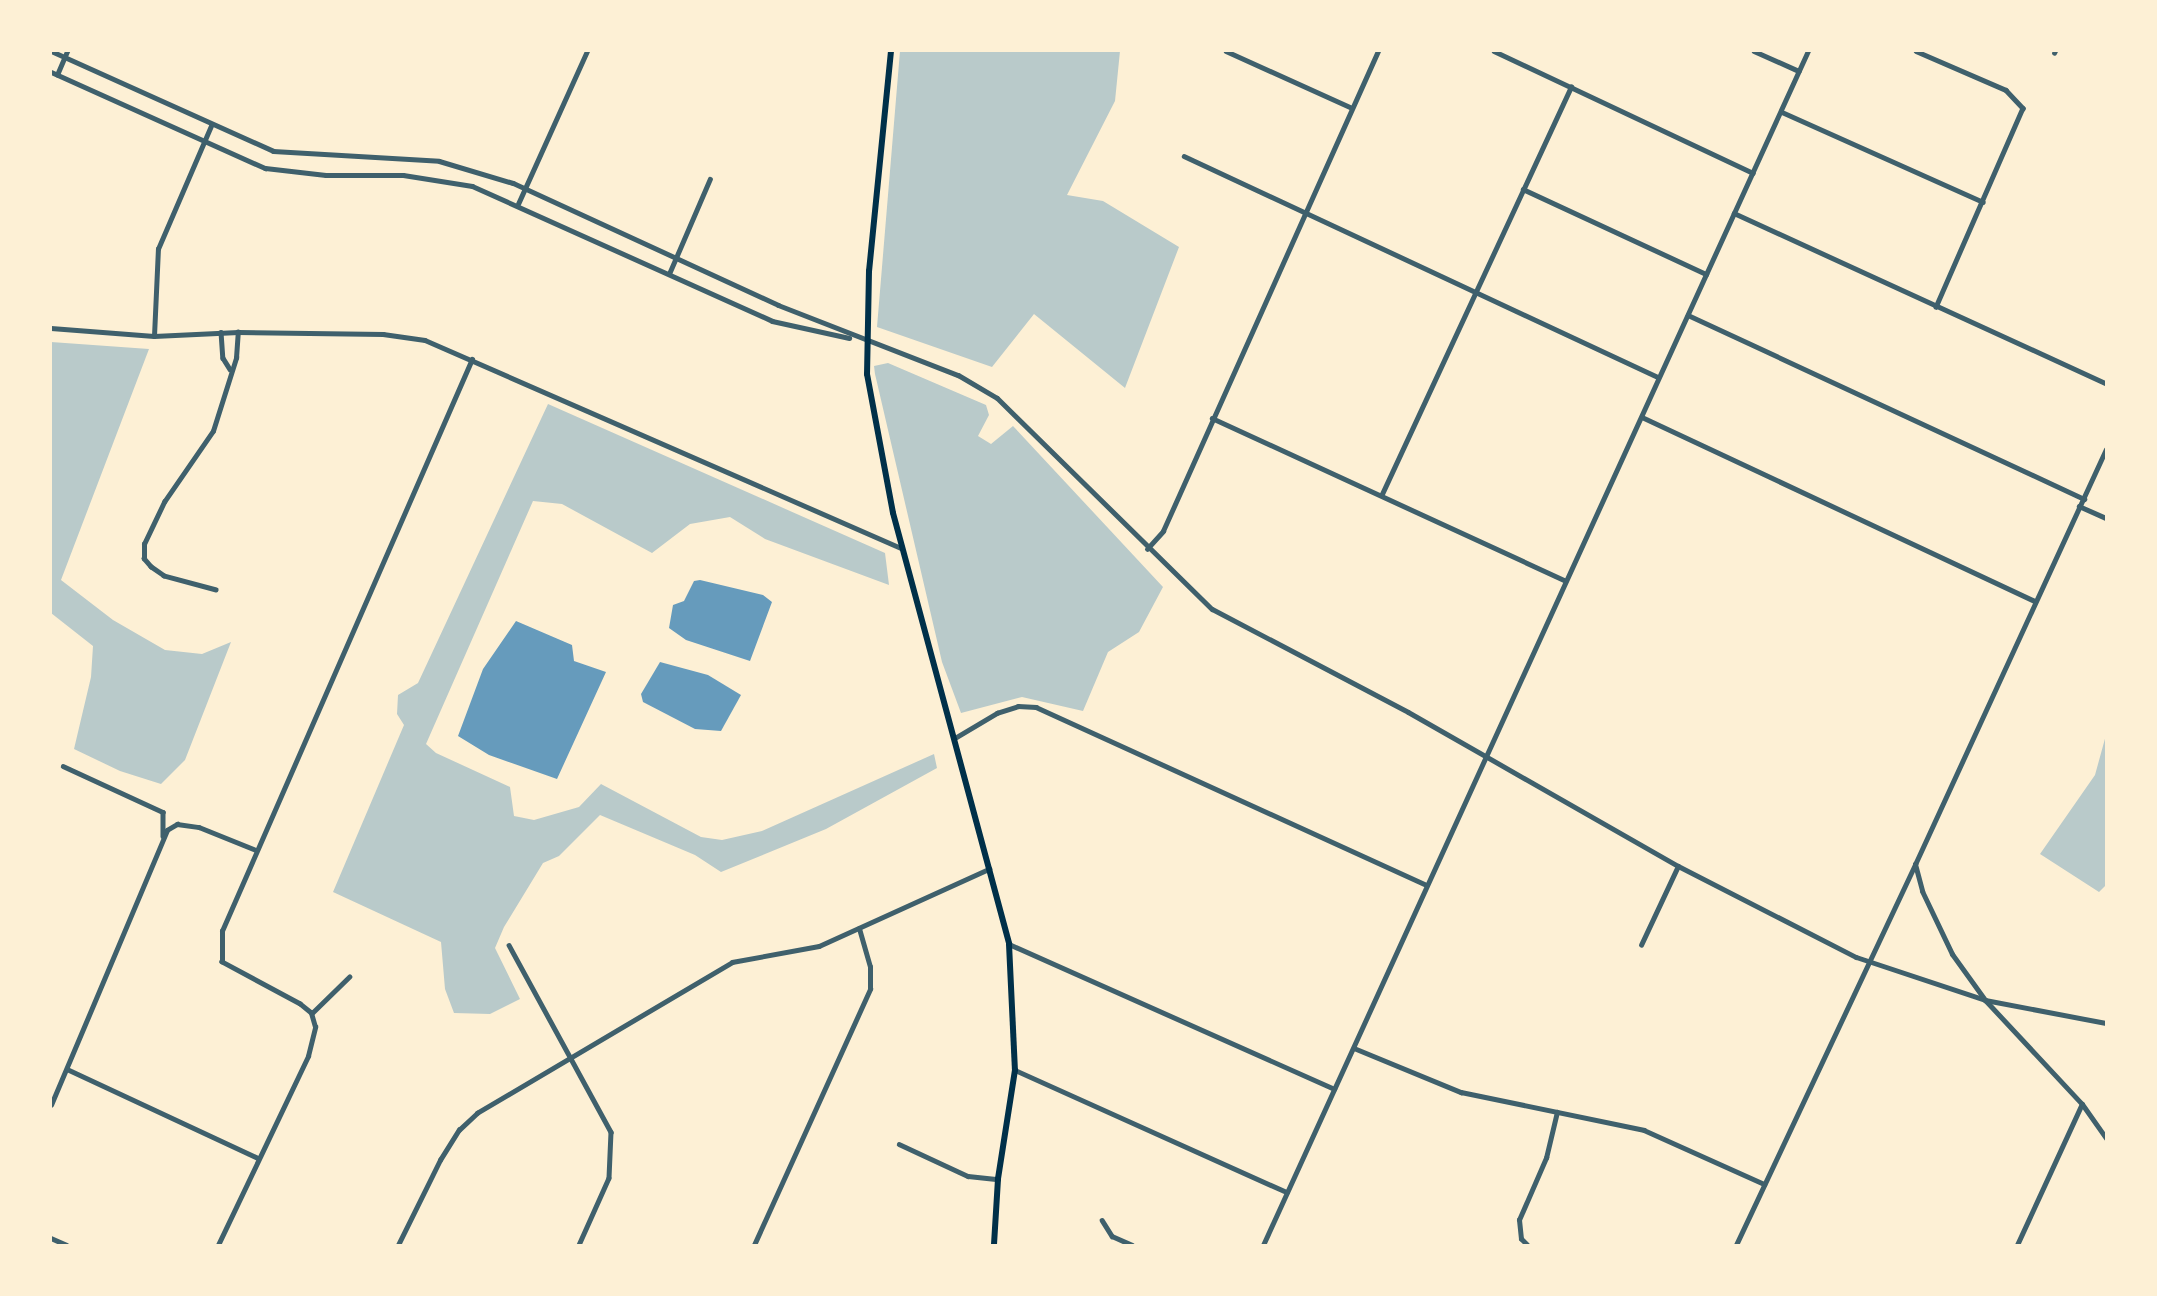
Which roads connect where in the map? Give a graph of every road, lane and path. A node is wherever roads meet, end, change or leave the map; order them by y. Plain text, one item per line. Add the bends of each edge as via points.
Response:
1 (51, 51) edge
2 (67, 51) edge
3 (587, 51) edge
4 (891, 51) edge
5 (1226, 51) edge
6 (1378, 51) edge
7 (1494, 51) edge
8 (1754, 51) edge
9 (1808, 51) edge
10 (1916, 51) edge
11 (63, 58) junction
12 (1799, 71) junction
13 (54, 74) edge
14 (1571, 87) junction
15 (1352, 107) junction
16 (1782, 111) junction
17 (211, 125) junction
18 (203, 144) junction
19 (1184, 156) dead end
20 (1753, 173) junction
21 (710, 179) dead end
22 (524, 188) junction
23 (1523, 189) junction
24 (1983, 202) junction
25 (518, 204) junction
26 (1304, 214) junction
27 (1734, 214) junction
28 (676, 255) junction
29 (669, 274) junction
30 (1706, 274) junction
31 (1478, 290) junction
32 (1936, 307) junction
33 (1688, 315) junction
34 (51, 328) edge
35 (221, 332) junction
36 (237, 332) junction
37 (154, 336) junction
38 (865, 341) junction
39 (472, 359) junction
40 (230, 370) junction
41 (1658, 377) junction
42 (2106, 383) edge
43 (1642, 417) junction
44 (1212, 418) junction
45 (2106, 450) edge
46 (1382, 494) junction
47 (2084, 499) junction
48 (2080, 506) junction
49 (2106, 519) edge
50 (902, 548) junction
51 (1147, 549) junction
52 (1564, 580) junction
53 (216, 590) dead end
54 (2034, 601) junction
55 (955, 738) junction
56 (1484, 760) junction
57 (64, 766) dead end
58 (163, 836) junction
59 (256, 850) junction
60 (1915, 864) junction
61 (1678, 866) junction
62 (989, 869) junction
63 (1425, 884) junction
64 (859, 929) junction
65 (1009, 944) junction
66 (509, 945) dead end
67 (1641, 945) dead end
68 (1868, 962) junction
69 (349, 977) dead end
70 (1985, 1000) junction
71 (311, 1013) junction
72 (2106, 1023) edge
73 (1354, 1048) junction
74 (573, 1055) junction
75 (68, 1069) junction
76 (1015, 1070) junction
77 (1335, 1089) junction
78 (2082, 1104) junction
79 (51, 1105) edge
80 (1556, 1112) junction
81 (2106, 1138) edge
82 (899, 1144) dead end
83 (258, 1158) junction
84 (998, 1178) junction
85 (1764, 1184) junction
86 (1287, 1192) junction
87 (1102, 1220) dead end
88 (51, 1238) edge
89 (67, 1245) edge
90 (218, 1245) edge
91 (398, 1245) edge
92 (579, 1245) edge
93 (754, 1245) edge
94 (993, 1245) edge
95 (1132, 1245) edge
96 (1263, 1245) edge
97 (1527, 1245) edge
98 (1736, 1245) edge
99 (2017, 1245) edge

1 - 11 street
2 - 11 street
3 - 22 street
4 - 38 main road
5 - 15 street
6 - 15 street
7 - 14 street
8 - 12 street
9 - 12 street
10 - 24 street via 2016,97 2023,108
11 - 13 street
11 - 17 street
12 - 16 street
13 - 18 street
14 - 20 street
14 - 23 street
15 - 26 street
16 - 20 street
16 - 24 street
17 - 18 street
17 - 22 street via 273,151 439,161
18 - 25 street via 265,168 403,174 472,186
18 - 37 street via 158,248
19 - 26 street
20 - 27 street
21 - 28 street
22 - 25 street
22 - 28 street
23 - 30 street
23 - 31 street
24 - 32 street
25 - 29 street
26 - 31 street
26 - 44 street
27 - 30 street
27 - 32 street
28 - 29 street
28 - 38 street
29 - 38 street via 772,321
30 - 33 street
31 - 41 street
31 - 46 street
32 - 42 street
33 - 41 street
33 - 47 street
34 - 37 street
35 - 36 street
35 - 37 street
35 - 40 street via 223,358
36 - 39 street via 383,334 425,340
36 - 40 street
38 - 50 main road via 871,402
38 - 51 street via 958,375 998,398
39 - 50 street
39 - 59 street
40 - 53 street via 213,431 164,502 144,544 144,559 157,572
41 - 43 street
43 - 52 street
43 - 54 street
44 - 46 street
44 - 51 street via 1163,531
45 - 47 street
46 - 52 street
47 - 48 street
48 - 49 street
48 - 54 street
50 - 55 main road
51 - 56 street via 1212,609 1408,712
52 - 56 street
54 - 60 street
55 - 62 main road
55 - 63 street via 997,713 1018,706 1036,707
56 - 61 street
56 - 63 street
57 - 58 street via 163,812
58 - 59 street via 177,824 186,825
58 - 75 street
59 - 71 street via 222,930 222,962
60 - 68 street
60 - 70 street via 1940,932
61 - 67 street
61 - 68 street
62 - 64 street
62 - 65 main road
63 - 73 street
64 - 74 street via 819,946 732,962
64 - 93 street via 870,967 870,989
65 - 76 main road
65 - 77 street
66 - 74 street
68 - 70 street
68 - 85 street
69 - 71 street
70 - 72 street
70 - 78 street
71 - 83 street via 315,1027 309,1056
73 - 77 street
73 - 80 street via 1461,1092
74 - 91 street via 477,1113 459,1130
74 - 92 street via 604,1114 614,1145 609,1178
75 - 79 street
75 - 83 street
76 - 84 main road
76 - 86 street
77 - 86 street
78 - 81 street
78 - 99 street
80 - 85 street via 1644,1130
80 - 97 street via 1546,1158 1520,1220 1521,1239
82 - 84 street via 968,1176
83 - 90 street
84 - 94 main road
85 - 98 street
86 - 96 street
87 - 95 street via 1112,1236
88 - 89 street

